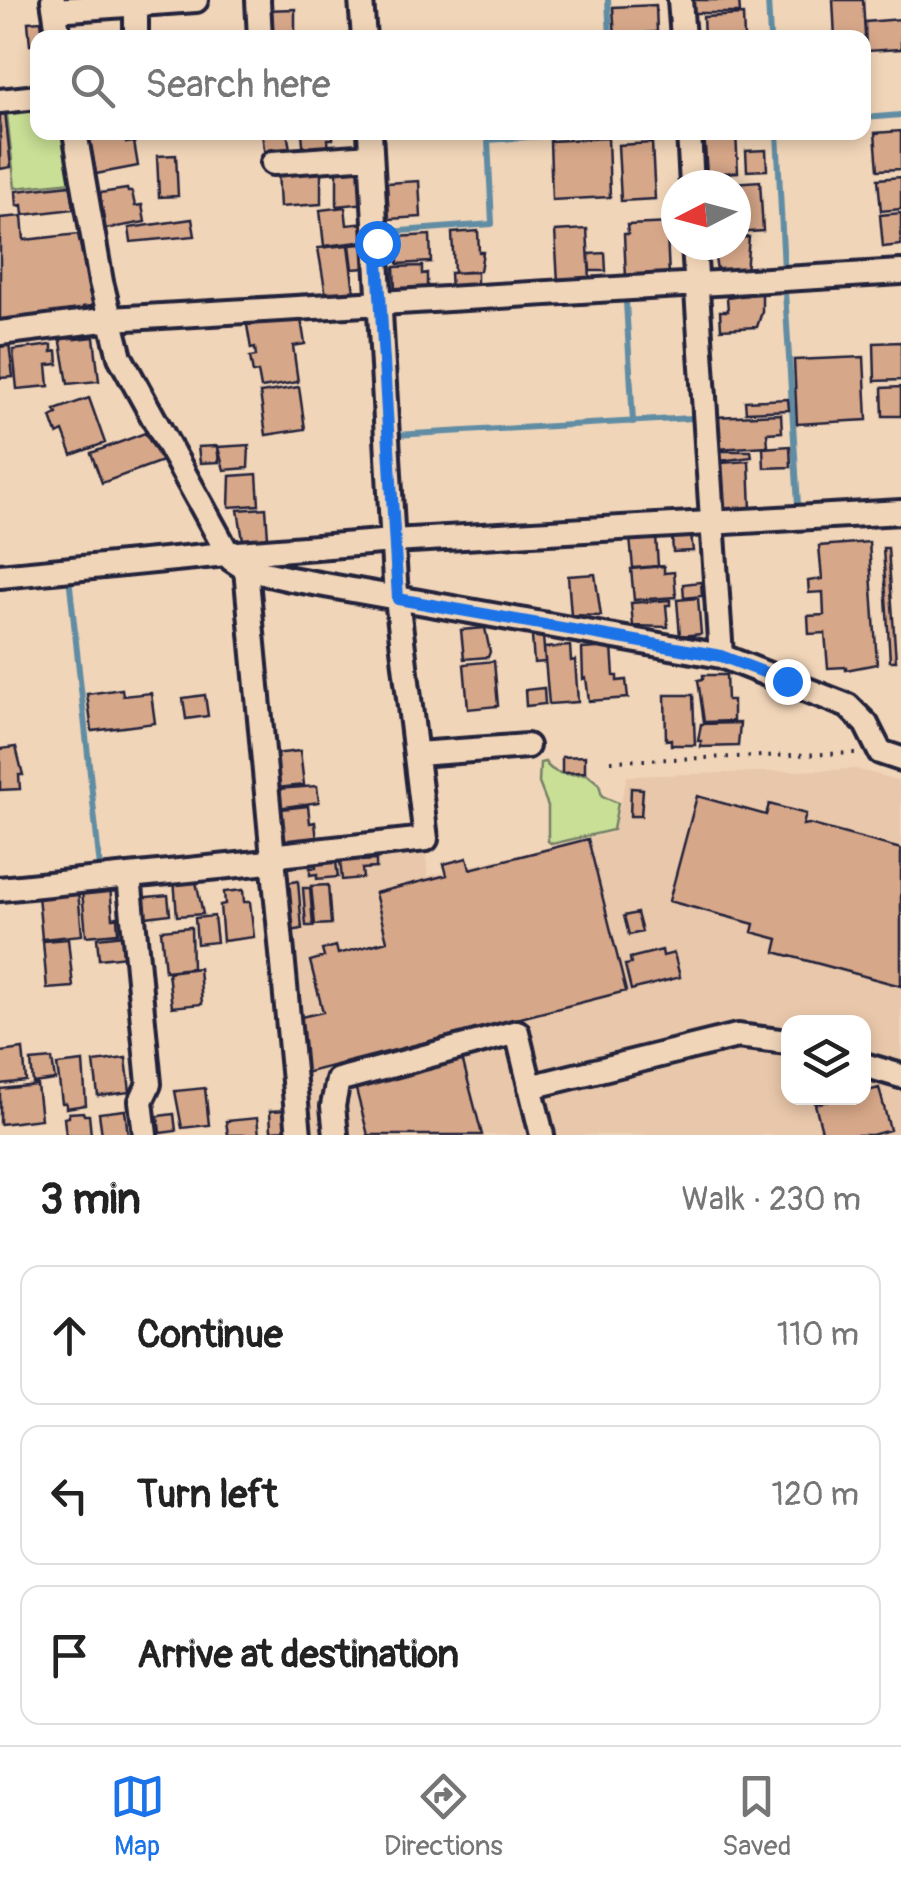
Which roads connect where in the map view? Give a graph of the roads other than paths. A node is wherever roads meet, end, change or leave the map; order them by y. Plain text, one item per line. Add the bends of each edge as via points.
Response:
1 (196, 0) edge
2 (258, 0) edge
3 (361, 0) edge
4 (680, 0) edge
5 (136, 4) junction
6 (54, 5) edge
7 (58, 30) edge
8 (136, 30) edge
9 (260, 30) edge
10 (363, 30) edge
11 (682, 30) edge
12 (30, 98) edge
13 (0, 101) edge
14 (76, 140) edge
15 (689, 140) edge
16 (371, 144) edge
17 (273, 163) dead end
18 (691, 170) edge
19 (695, 260) edge
20 (901, 272) edge
21 (696, 283) junction
22 (381, 302) junction
23 (110, 320) junction
24 (0, 332) edge
25 (901, 512) edge
26 (712, 524) junction
27 (393, 541) junction
28 (226, 554) junction
29 (246, 569) junction
30 (0, 576) edge
31 (398, 599) junction
32 (721, 656) junction
33 (527, 746) dead end
34 (417, 754) junction
35 (890, 756) edge
36 (274, 859) junction
37 (129, 876) junction
38 (0, 889) edge
39 (781, 1041) edge
40 (871, 1066) edge
41 (901, 1076) edge
42 (530, 1087) junction
43 (145, 1135) edge
44 (298, 1135) edge
45 (336, 1135) edge
46 (542, 1135) edge

1 - 5 street
2 - 9 street
3 - 10 street
4 - 11 street
5 - 6 street
5 - 8 street
6 - 7 street
12 - 13 street
14 - 23 street
15 - 18 street
16 - 17 street
16 - 22 street
19 - 21 street
20 - 21 street
21 - 22 street
21 - 26 street
22 - 23 street
22 - 27 street
23 - 24 street
23 - 28 street via 127,375
25 - 26 street
26 - 27 street
26 - 32 street
27 - 28 street
27 - 31 street
28 - 29 street
28 - 30 street
29 - 31 street
29 - 36 street
31 - 32 street
31 - 34 street
32 - 35 street via 848,706
33 - 34 street
34 - 36 street via 426,839
36 - 37 street
36 - 44 street
37 - 38 street
37 - 43 street via 148,1084 141,1101
39 - 42 street via 738,1036
40 - 41 street
42 - 45 street via 517,1032 338,1080
42 - 46 street

